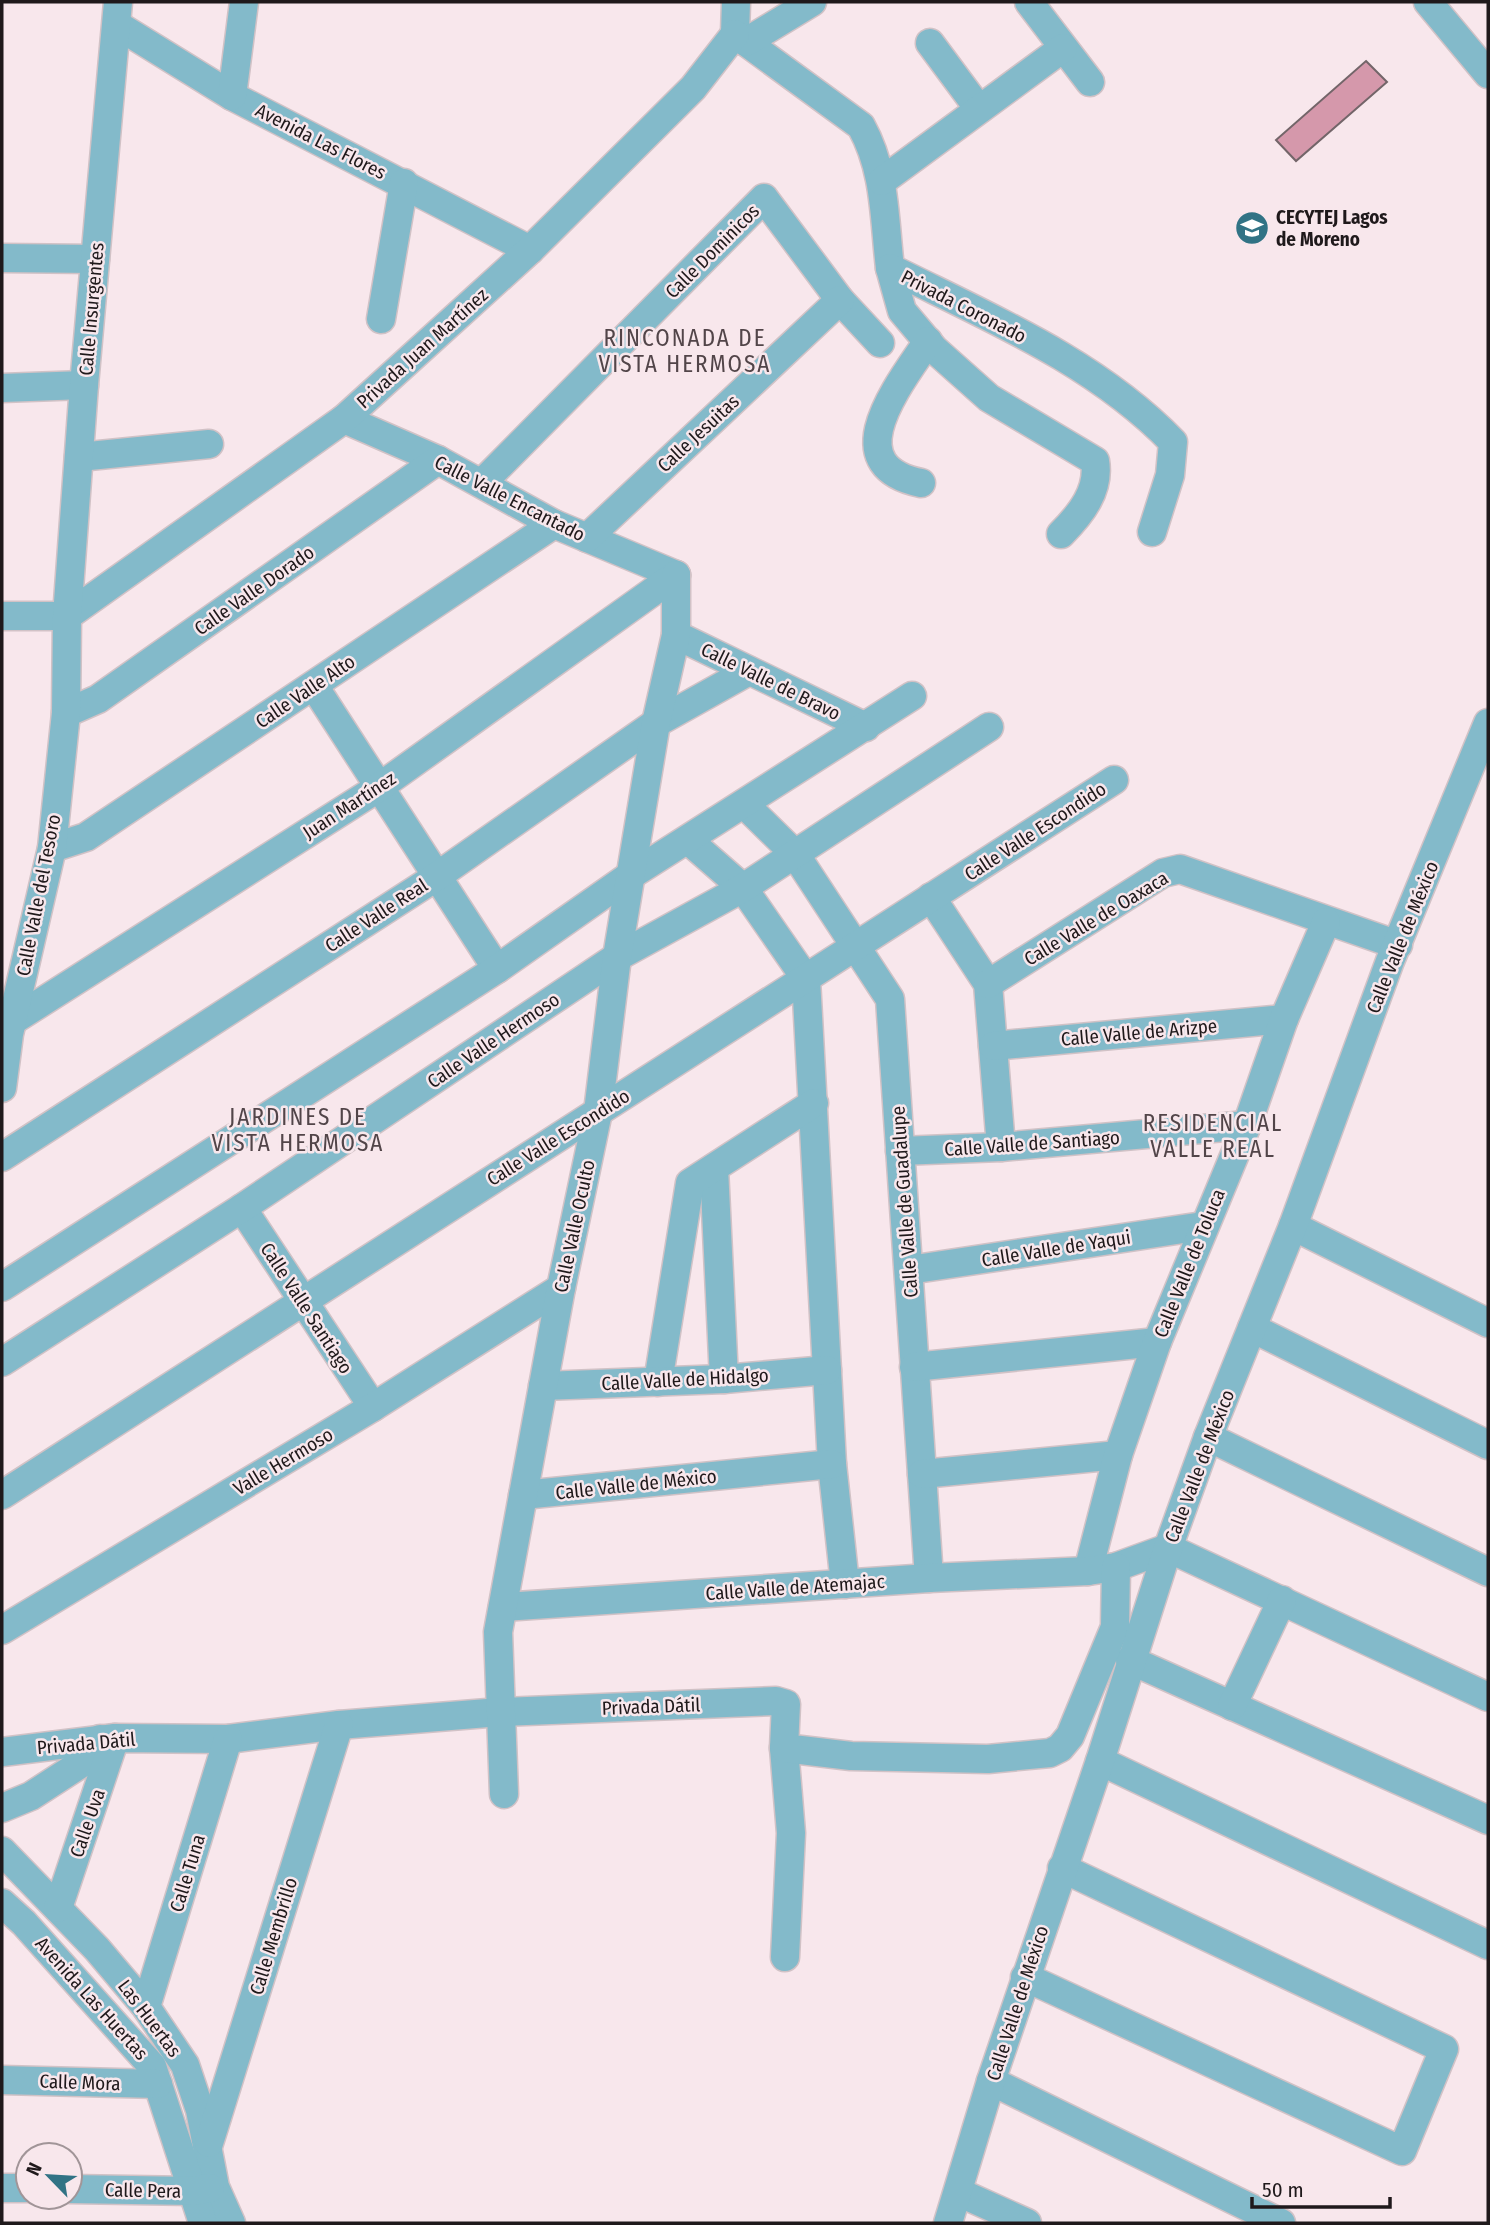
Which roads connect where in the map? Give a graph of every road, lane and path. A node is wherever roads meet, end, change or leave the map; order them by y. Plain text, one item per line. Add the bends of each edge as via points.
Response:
1 (244, 2) edge
2 (736, 2) edge
3 (812, 2) edge
4 (1029, 2) edge
5 (1428, 2) edge
6 (118, 13) edge
7 (741, 38) junction
8 (930, 43) dead end
9 (1063, 48) junction
10 (1488, 74) edge
11 (1090, 82) dead end
12 (232, 96) junction
13 (979, 110) junction
14 (882, 181) junction
15 (404, 183) junction
16 (530, 250) junction
17 (2, 258) edge
18 (95, 259) junction
19 (890, 268) junction
20 (840, 300) junction
21 (381, 319) dead end
22 (928, 341) junction
23 (880, 343) dead end
24 (84, 385) junction
25 (2, 388) edge
26 (344, 419) junction
27 (209, 444) dead end
28 (79, 457) junction
29 (438, 460) junction
30 (482, 483) junction
31 (920, 483) dead end
32 (554, 524) junction
33 (1152, 532) dead end
34 (1061, 534) dead end
35 (587, 538) junction
36 (676, 575) junction
37 (2, 616) edge
38 (67, 616) junction
39 (676, 635) junction
40 (749, 671) junction
41 (314, 686) junction
42 (912, 696) dead end
43 (66, 713) junction
44 (656, 723) junction
45 (1488, 726) edge
46 (866, 727) junction
47 (989, 727) dead end
48 (1482, 759) edge
49 (1114, 780) dead end
50 (378, 788) junction
51 (744, 804) junction
52 (688, 840) junction
53 (52, 848) junction
54 (795, 854) junction
55 (631, 875) junction
56 (436, 877) junction
57 (743, 888) junction
58 (931, 897) junction
59 (1326, 922) junction
60 (1398, 945) junction
61 (855, 946) junction
62 (617, 957) junction
63 (497, 969) junction
64 (806, 979) junction
65 (988, 984) junction
66 (1284, 1019) junction
67 (12, 1021) junction
68 (993, 1046) junction
69 (2, 1088) edge
70 (814, 1103) junction
71 (598, 1112) junction
72 (1247, 1125) junction
73 (1001, 1147) junction
74 (900, 1151) junction
75 (2, 1157) edge
76 (702, 1176) junction
77 (242, 1209) junction
78 (1203, 1226) junction
79 (1293, 1226) junction
80 (909, 1270) junction
81 (2, 1287) edge
82 (562, 1288) junction
83 (302, 1300) junction
84 (1488, 1323) edge
85 (1252, 1328) junction
86 (1157, 1342) junction
87 (2, 1362) edge
88 (914, 1367) junction
89 (827, 1370) junction
90 (724, 1379) junction
91 (658, 1382) junction
92 (543, 1386) junction
93 (373, 1407) junction
94 (1208, 1437) junction
95 (1488, 1445) edge
96 (1118, 1455) junction
97 (832, 1464) junction
98 (922, 1474) junction
99 (2, 1495) edge
100 (523, 1495) junction
101 (1168, 1548) junction
102 (1116, 1567) junction
103 (1088, 1571) junction
104 (1488, 1572) edge
105 (929, 1578) junction
106 (845, 1584) junction
107 (1282, 1600) junction
108 (503, 1606) junction
109 (2, 1630) edge
110 (1130, 1660) junction
111 (1488, 1697) edge
112 (1232, 1706) junction
113 (500, 1712) junction
114 (339, 1725) junction
115 (108, 1738) junction
116 (228, 1739) junction
117 (784, 1748) junction
118 (2, 1752) edge
119 (1100, 1761) junction
120 (504, 1794) dead end
121 (2, 1808) edge
122 (1488, 1821) edge
123 (2, 1851) edge
124 (1062, 1868) junction
125 (2, 1903) edge
126 (58, 1908) junction
127 (1488, 1945) edge
128 (786, 1957) dead end
129 (1025, 1977) junction
130 (146, 2007) junction
131 (2, 2080) edge
132 (991, 2081) junction
133 (158, 2084) junction
134 (208, 2146) junction
135 (84, 2189) edge
136 (204, 2189) junction
137 (958, 2192) junction
138 (203, 2223) edge
139 (231, 2223) edge
140 (948, 2223) edge
141 (1027, 2223) edge
142 (1281, 2223) edge

1 - 12 street
2 - 7 street
3 - 7 street, Privada Juan Martínez
4 - 9 street
5 - 10 street
6 - 12 street, Avenida Las Flores
6 - 18 street, Calle Insurgentes
7 - 14 street, Privada Coronado via 861,126
7 - 16 street, Privada Juan Martínez
8 - 13 street
9 - 11 street
9 - 13 street
12 - 15 street, Avenida Las Flores
13 - 14 street
14 - 19 street, Privada Coronado
15 - 16 street, Avenida Las Flores
15 - 21 street
16 - 26 street, Privada Juan Martínez
17 - 18 street
18 - 24 street, Calle Insurgentes
19 - 22 street via 902,311
19 - 33 street, Privada Coronado via 1049,348 1145,413 1173,442 1170,475
20 - 23 street
20 - 30 street, Calle Dominicos via 764,198
20 - 35 street, Calle Jesuitas
22 - 31 street via 882,413 875,438 882,459 899,478
22 - 34 street via 989,398 1095,461 1097,478 1080,515
24 - 25 street
24 - 28 street, Calle Insurgentes
26 - 29 street, Calle Valle Encantado
26 - 38 street, Privada Juan Martínez
27 - 28 street
28 - 38 street, Calle Insurgentes
29 - 30 street, Calle Valle Encantado
29 - 43 street, Calle Valle Dorado via 99,699
30 - 32 street, Calle Valle Encantado
32 - 35 street, Calle Valle Encantado
32 - 41 street, Calle Valle Alto
35 - 36 street, Calle Valle Encantado
36 - 39 street, Calle Valle Oculto
36 - 50 street, Juan Martínez
37 - 38 street
38 - 43 street, Calle Valle del Tesoro
39 - 40 street, Calle Valle de Bravo
39 - 44 street, Calle Valle Oculto
40 - 44 street, Calle Valle Real
40 - 46 street, Calle Valle de Bravo
41 - 50 street
41 - 53 street, Calle Valle Alto via 86,837
42 - 46 street
43 - 53 street, Calle Valle del Tesoro
44 - 55 street, Calle Valle Oculto
44 - 56 street, Calle Valle Real
45 - 48 street, Calle Valle de México
46 - 51 street
47 - 54 street, Calle Valle Hermoso
48 - 60 street, Calle Valle de México
49 - 58 street, Calle Valle Escondido
50 - 56 street
50 - 67 street, Juan Martínez
51 - 52 street
51 - 54 street, Calle Valle de Guadalupe
52 - 55 street
52 - 57 street
53 - 67 street, Calle Valle del Tesoro
54 - 57 street, Calle Valle Hermoso
54 - 61 street, Calle Valle de Guadalupe
55 - 62 street, Calle Valle Oculto
55 - 63 street
56 - 63 street
56 - 75 street, Calle Valle Real
57 - 62 street, Calle Valle Hermoso
57 - 64 street
58 - 61 street, Calle Valle Escondido
58 - 65 street
59 - 60 street, Calle Valle de Oaxaca
59 - 65 street, Calle Valle de Oaxaca via 1180,869 1163,873
59 - 66 street, Calle Valle de Toluca
60 - 79 street, Calle Valle de México
61 - 64 street, Calle Valle Escondido
61 - 74 street, Calle Valle de Guadalupe via 890,999
62 - 71 street, Calle Valle Oculto
62 - 77 street, Calle Valle Hermoso
63 - 81 street
64 - 70 street
64 - 71 street, Calle Valle Escondido
65 - 68 street
66 - 68 street, Calle Valle de Arizpe
66 - 72 street, Calle Valle de Toluca
67 - 69 street, Calle Valle del Tesoro
68 - 73 street
70 - 76 street
70 - 89 street
71 - 82 street, Calle Valle Oculto
71 - 83 street, Calle Valle Escondido
72 - 73 street, Calle Valle de Santiago
72 - 78 street, Calle Valle de Toluca
73 - 74 street, Calle Valle de Santiago
74 - 80 street, Calle Valle de Guadalupe
76 - 90 street
76 - 91 street
77 - 83 street, Calle Valle Santiago
77 - 87 street, Calle Valle Hermoso
78 - 80 street, Calle Valle de Yaqui
78 - 86 street, Calle Valle de Toluca
79 - 84 street
79 - 85 street, Calle Valle de México
80 - 88 street, Calle Valle de Guadalupe
82 - 92 street, Calle Valle Oculto
82 - 93 street, Valle Hermoso
83 - 93 street, Calle Valle Santiago
83 - 99 street, Calle Valle Escondido
85 - 94 street, Calle Valle de México
85 - 95 street
86 - 88 street
86 - 96 street, Calle Valle de Toluca
88 - 98 street, Calle Valle de Guadalupe
89 - 90 street, Calle Valle de Hidalgo
89 - 97 street
90 - 91 street, Calle Valle de Hidalgo
91 - 92 street, Calle Valle de Hidalgo
92 - 100 street, Calle Valle Oculto
93 - 109 street, Valle Hermoso
94 - 101 street, Calle Valle de México
94 - 104 street
96 - 98 street
96 - 103 street, Calle Valle de Toluca
97 - 100 street, Calle Valle de México
97 - 106 street
98 - 105 street, Calle Valle de Guadalupe
100 - 108 street, Calle Valle Oculto
101 - 102 street, Calle Valle de Atemajac
101 - 107 street
101 - 110 street, Calle Valle de México
102 - 103 street, Calle Valle de Atemajac
102 - 117 street via 1115,1628 1070,1736 1060,1748 988,1759 851,1756
103 - 105 street, Calle Valle de Atemajac
105 - 106 street, Calle Valle de Atemajac
106 - 108 street, Calle Valle de Atemajac
107 - 111 street
107 - 112 street
108 - 113 street, Calle Valle Oculto via 498,1632
110 - 112 street
110 - 119 street, Calle Valle de México
112 - 122 street
113 - 114 street, Privada Dátil
113 - 117 street, Privada Dátil via 776,1701 786,1704
113 - 120 street, Calle Valle Oculto
114 - 116 street, Privada Dátil
114 - 134 street, Calle Membrillo
115 - 116 street, Privada Dátil
115 - 118 street, Privada Dátil
115 - 121 street via 88,1759 31,1796
115 - 126 street, Calle Uva
116 - 130 street, Calle Tuna
117 - 128 street via 791,1833
119 - 124 street, Calle Valle de México
119 - 127 street
123 - 126 street, Las Huertas
124 - 129 street, Calle Valle de México
124 - 129 street via 1444,2049 1402,2151
125 - 133 street, Avenida Las Huertas via 152,2066
126 - 130 street, Las Huertas
129 - 132 street, Calle Valle de México
130 - 134 street, Las Huertas via 185,2065
131 - 133 street, Calle Mora
132 - 137 street, Calle Valle de México
132 - 142 street
133 - 136 street, Avenida Las Huertas
134 - 136 street, Las Huertas
135 - 136 street, Calle Pera
136 - 138 street, Avenida Las Huertas
136 - 139 street, Las Huertas
137 - 140 street, Calle Valle de México
137 - 141 street

